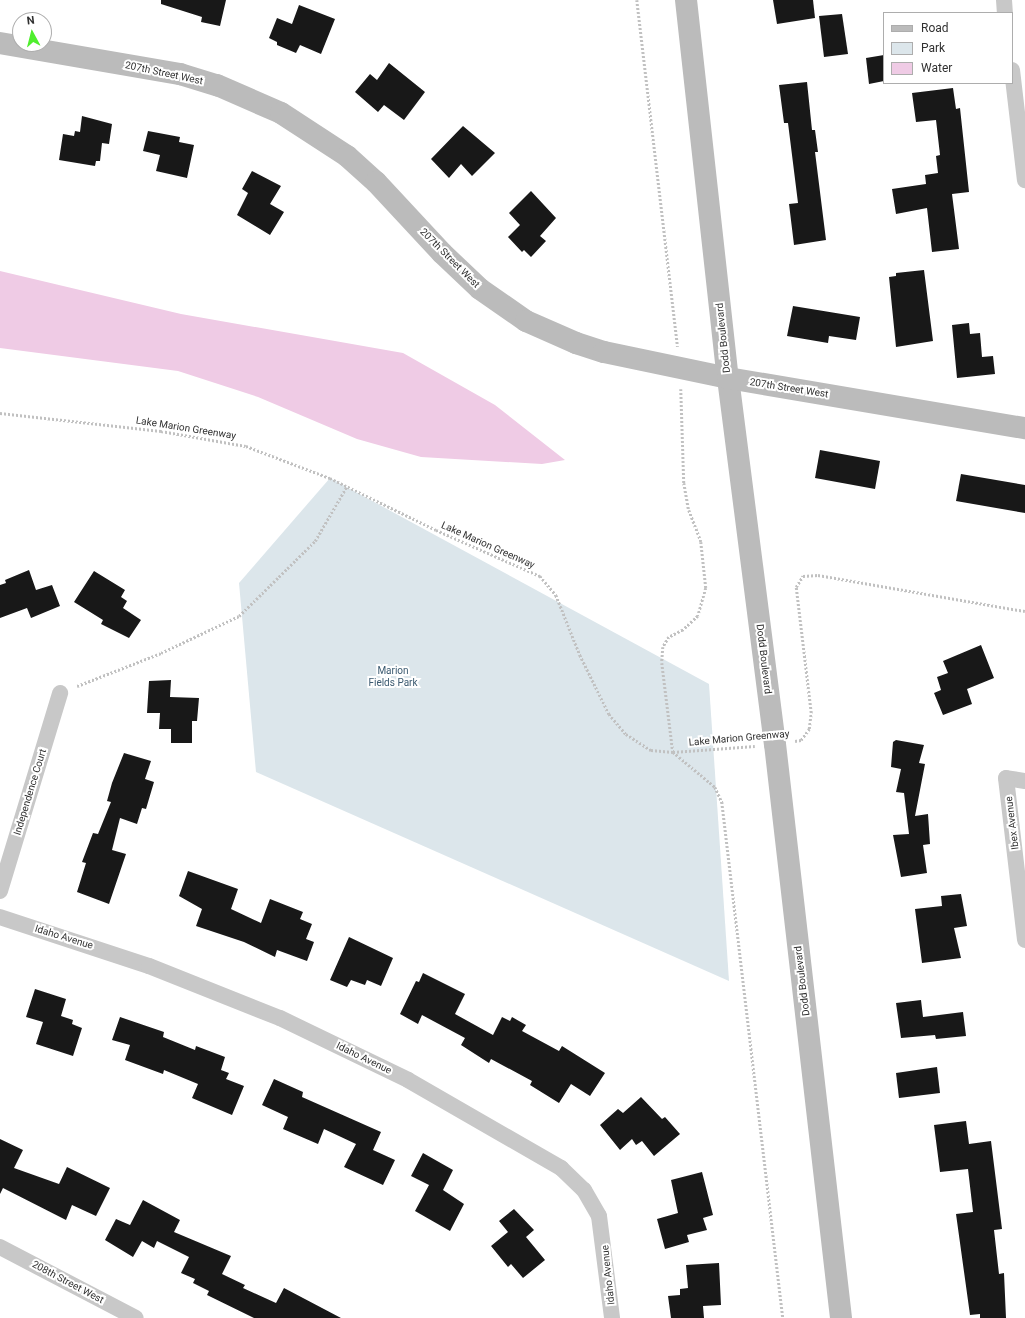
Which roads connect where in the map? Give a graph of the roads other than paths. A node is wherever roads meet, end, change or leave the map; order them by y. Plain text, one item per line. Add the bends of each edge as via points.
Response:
1 (686, 0) edge
2 (1004, 0) edge
3 (1005, 12) edge
4 (0, 43) edge
5 (1013, 78) edge
6 (1025, 180) edge
7 (728, 378) junction
8 (1025, 428) edge
9 (60, 693) road end
10 (1025, 781) edge
11 (0, 891) edge
12 (0, 917) edge
13 (1025, 940) edge
14 (0, 1247) edge
15 (136, 1318) edge
16 (612, 1318) edge
17 (841, 1318) edge

1 - 7 main road, Dodd Boulevard
2 - 3 street
4 - 7 main road, 207th Street West via 180,74 217,85 281,113 347,156 376,182 460,272 526,321 604,352
5 - 6 street
7 - 8 main road, 207th Street West
7 - 17 main road, Dodd Boulevard via 775,744
9 - 11 street, Independence Court
10 - 13 street, Ibex Avenue via 1006,778
12 - 16 street, Idaho Avenue via 149,966 280,1018 408,1080 561,1168 584,1190 599,1216
14 - 15 street, 208th Street West

